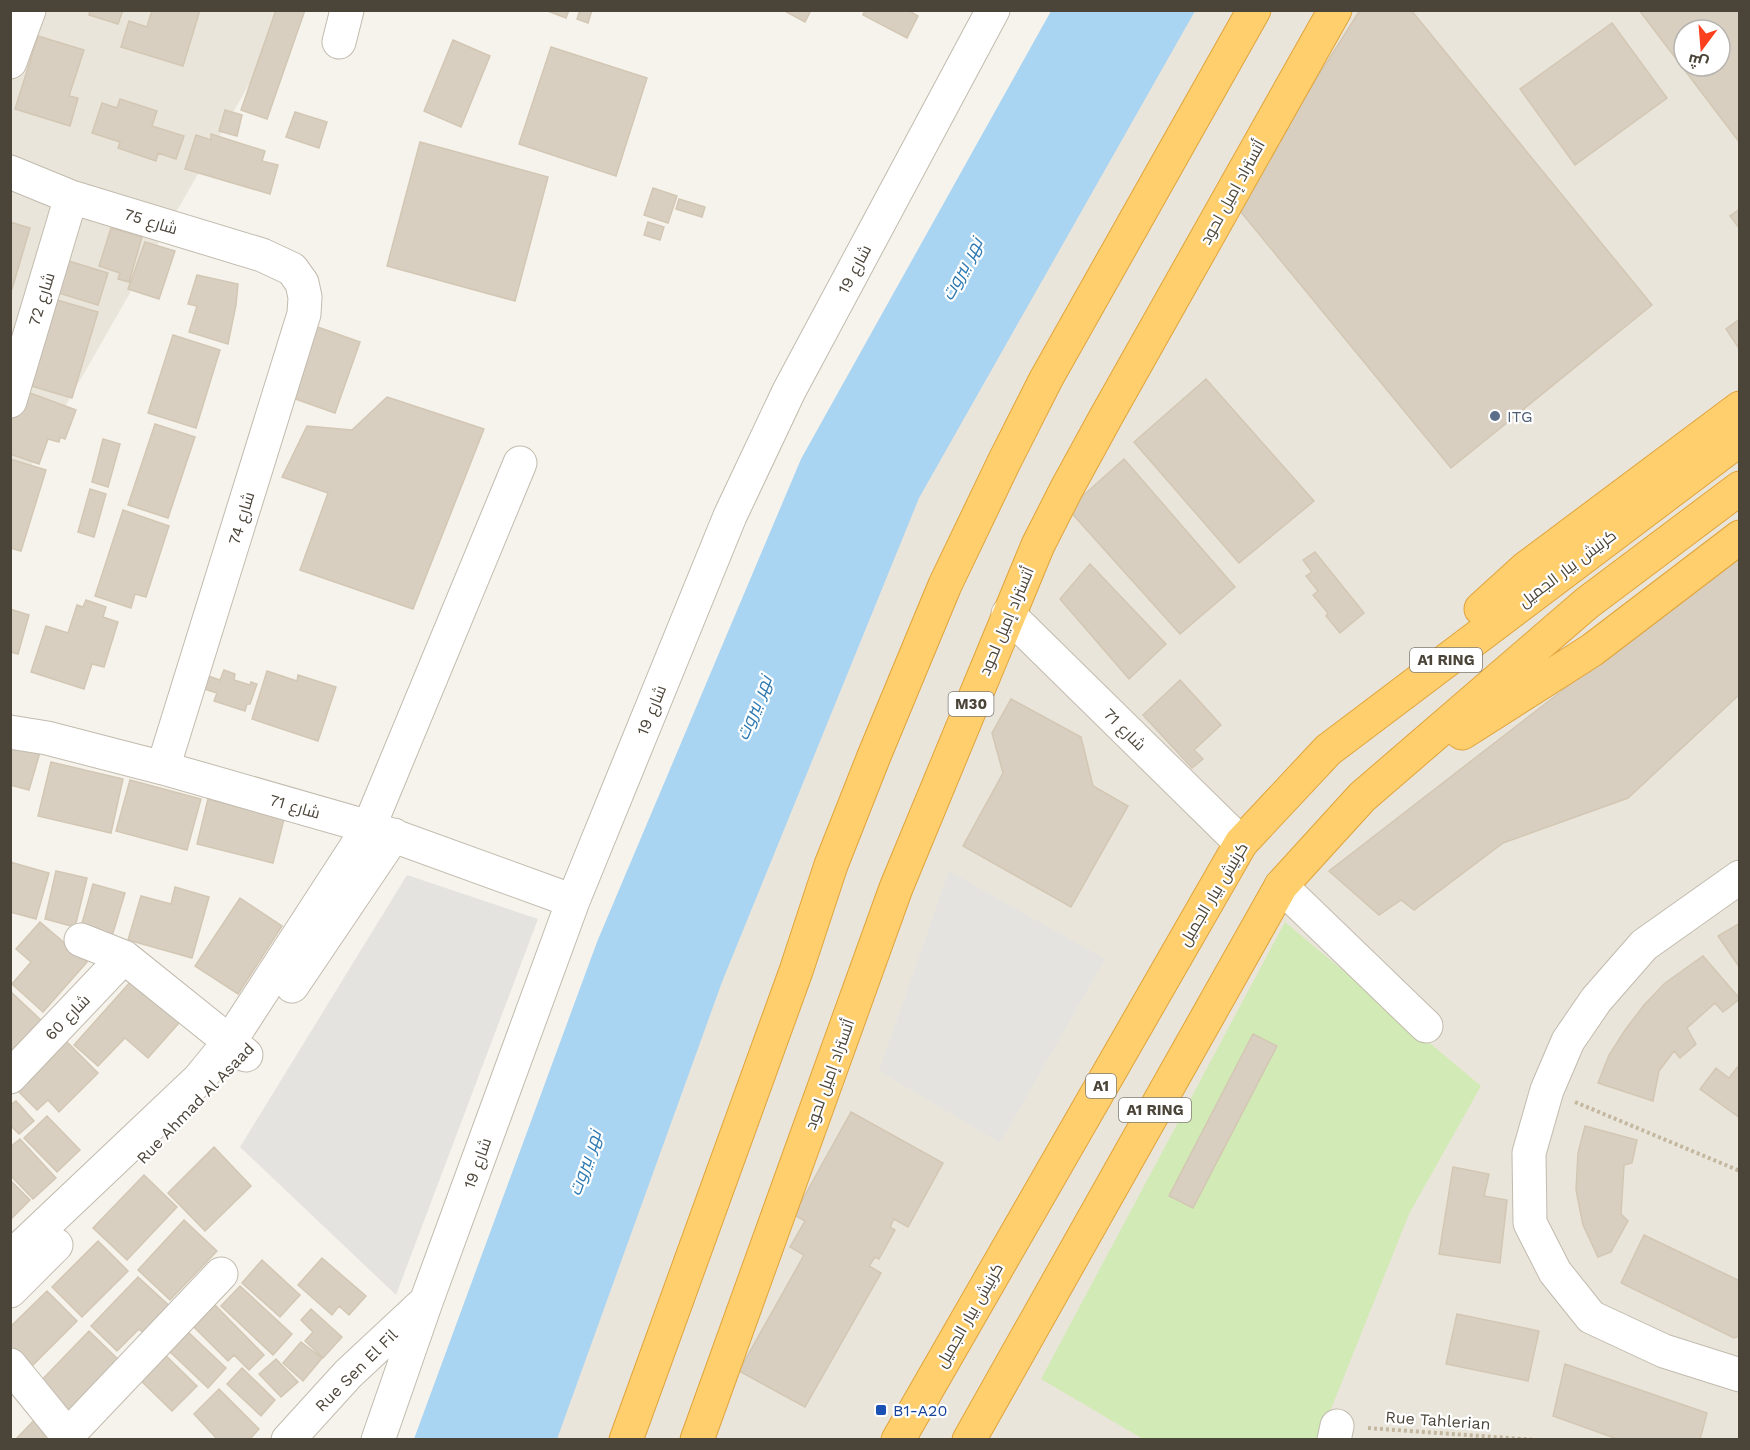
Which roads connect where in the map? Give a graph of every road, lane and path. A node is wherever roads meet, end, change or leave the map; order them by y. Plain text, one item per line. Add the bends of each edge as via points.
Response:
1 (29, 10) edge
2 (347, 10) edge
3 (993, 10) edge
4 (1254, 10) edge
5 (1335, 10) edge
6 (339, 42) dead end
7 (10, 62) edge
8 (10, 172) edge
9 (72, 197) junction
10 (292, 269) joint
11 (10, 401) edge
12 (1740, 408) edge
13 (1740, 439) edge
14 (520, 463) dead end
15 (1740, 488) edge
16 (1740, 537) edge
17 (1008, 614) junction
18 (10, 732) edge
19 (1328, 750) junction
20 (163, 768) junction
21 (1362, 796) junction
22 (382, 831) junction
23 (1241, 843) junction
24 (1740, 877) edge
25 (1281, 886) junction
26 (573, 901) junction
27 (81, 940) dead end
28 (124, 957) junction
29 (1426, 1026) dead end
30 (238, 1048) junction
31 (10, 1077) edge
32 (1547, 1090) junction
33 (1740, 1171) edge
34 (10, 1258) edge
35 (221, 1274) dead end
36 (10, 1291) edge
37 (426, 1302) junction
38 (10, 1365) edge
39 (1740, 1375) edge
40 (1336, 1433) edge
41 (70, 1437) edge
42 (288, 1440) edge
43 (378, 1440) edge
44 (626, 1440) edge
45 (697, 1440) edge
46 (898, 1440) edge
47 (969, 1440) edge
48 (1537, 1440) edge

1 - 7 street
2 - 6 street
3 - 26 street, شارع 19 via 789,390 730,516
4 - 44 highway via 1046,379 945,585 831,865
5 - 17 highway, أتستراد إميل لحود / M30 via 1067,488
8 - 9 street, شارع 75
9 - 10 street, شارع 75 via 262,255
9 - 11 street, شارع 72
10 - 20 street, شارع 74 via 302,282 304,315
12 - 19 highway via 1526,568
13 - 19 highway, كرنيش بيار الجميل / A1 RING
14 - 22 street, Rue Ahmad Al Asaad
15 - 21 highway, A1 RING via 1587,603
16 - 21 highway via 1592,650
17 - 23 street, شارع 71
17 - 45 highway, أتستراد إميل لحود / M30 via 896,888
18 - 20 street, شارع 71
19 - 23 highway, كرنيش بيار الجميل / A1
20 - 22 street, شارع 71
21 - 25 highway, A1 RING
22 - 26 street, شارع 71
22 - 30 street, Rue Ahmad Al Asaad
23 - 46 highway, كرنيش بيار الجميل / A1
24 - 32 street via 1644,945 1596,1000 1568,1041
25 - 29 street
25 - 47 highway, A1 RING
26 - 37 street, شارع 19
27 - 28 street
28 - 30 street
28 - 31 street, شارع 60
30 - 34 street, Rue Ahmad Al Asaad via 199,1078
30 - 36 street, Rue Ahmad Al Asaad
32 - 33 path
32 - 39 street via 1529,1153 1530,1223 1555,1272 1591,1317 1664,1351
35 - 41 street
37 - 42 street, Rue Sen El Fil via 348,1374
37 - 43 street, شارع 19
38 - 41 street
40 - 48 path, Rue Tahlerian

